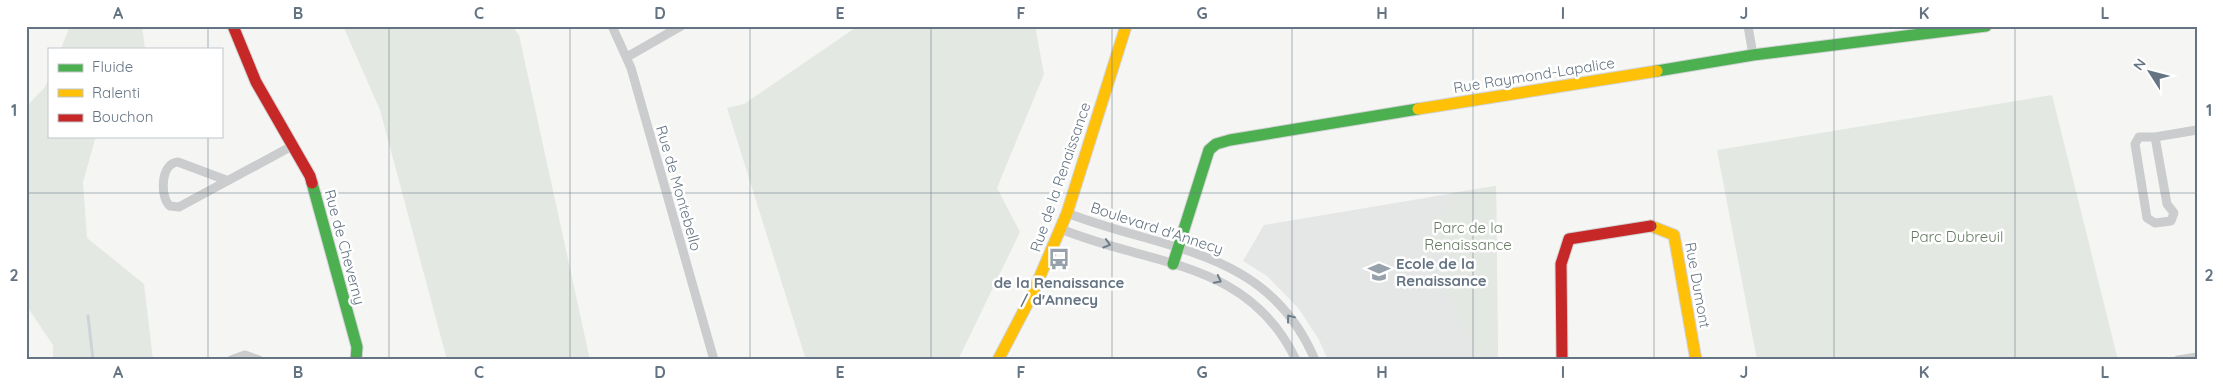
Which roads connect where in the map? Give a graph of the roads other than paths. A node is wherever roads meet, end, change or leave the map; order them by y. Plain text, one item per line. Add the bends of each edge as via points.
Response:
1 (233, 26) edge
2 (612, 26) edge
3 (682, 26) edge
4 (1126, 26) edge
5 (1748, 26) edge
6 (1986, 26) edge
7 (1753, 55) junction
8 (627, 57) junction
9 (2197, 130) edge
10 (2155, 137) junction
11 (292, 146) junction
12 (226, 180) junction
13 (1067, 213) junction
14 (1061, 229) junction
15 (1178, 247) junction
16 (1173, 264) junction
17 (2197, 357) edge
18 (231, 360) edge
19 (259, 360) edge
20 (356, 360) edge
21 (714, 360) edge
22 (998, 360) edge
23 (1296, 360) edge
24 (1315, 360) edge
25 (1562, 360) edge
26 (1696, 360) edge
27 (2178, 360) edge

1 - 11 street, Rue de Cheverny via 256,82
2 - 8 street, Rue de Montebello
3 - 8 street
4 - 13 street, Rue de la Renaissance
5 - 7 street
6 - 7 street, Rue Raymond-Lapalice
7 - 15 street, Rue Raymond-Lapalice via 1216,144 1204,161
8 - 21 street, Rue de Montebello
9 - 10 street
10 - 10 street via 2139,136 2135,144 2147,218 2155,222 2171,221 2174,213 2167,204
11 - 12 street
11 - 20 street, Rue de Cheverny via 312,182 357,347
12 - 12 street via 173,163 164,175 166,201 170,206 179,207
13 - 14 street, Rue de la Renaissance
13 - 15 street, Boulevard d'Annecy
14 -> 16 street, Boulevard d'Annecy
14 - 22 street, Rue de la Renaissance via 1022,317
15 - 16 street, Rue Raymond-Lapalice
24 -> 15 street, Boulevard d'Annecy via 1291,319 1260,286 1224,264
16 -> 23 street, Boulevard d'Annecy via 1215,278 1244,296 1275,326
17 - 27 street
18 - 19 street via 245,355
25 - 26 street, Rue Dumont via 1561,264 1569,239 1650,225 1674,235

